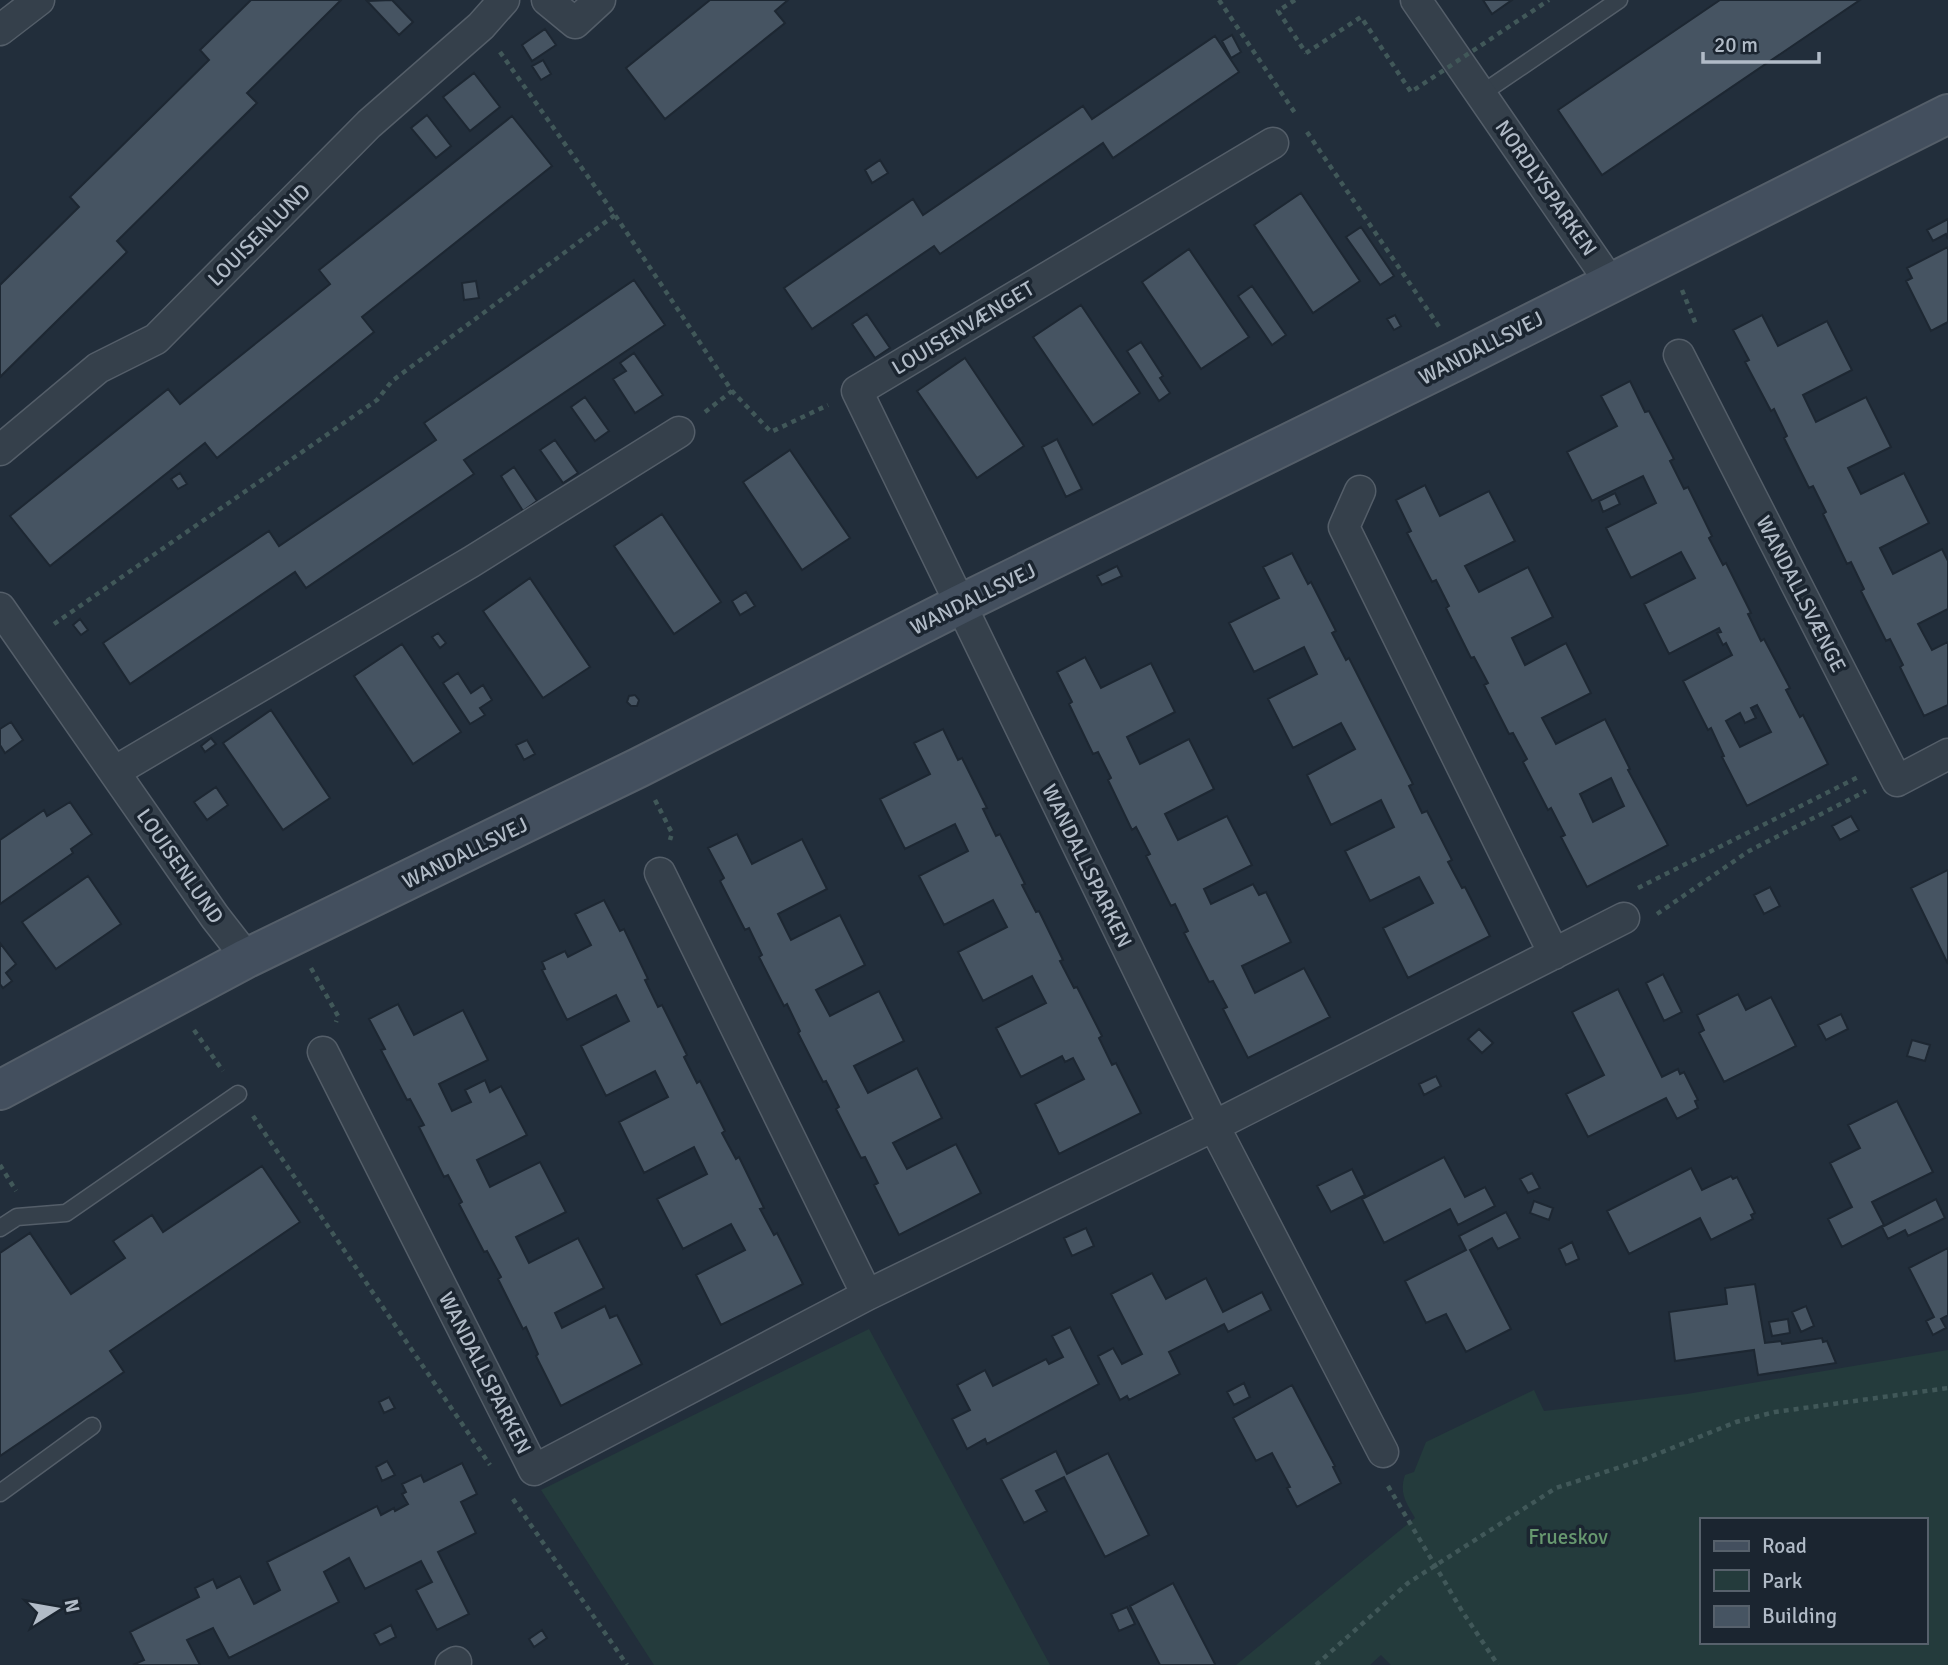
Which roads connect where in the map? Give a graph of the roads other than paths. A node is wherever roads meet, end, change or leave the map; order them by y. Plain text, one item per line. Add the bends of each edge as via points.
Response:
1 (39, 0) edge
2 (504, 0) edge
3 (547, 0) edge
4 (600, 0) edge
5 (1416, 0) edge
6 (1619, 0) edge
7 (0, 30) edge
8 (1481, 94) junction
9 (1948, 114) edge
10 (1273, 143) dead end
11 (1610, 282) junction
12 (1679, 355) dead end
13 (679, 432) dead end
14 (0, 450) edge
15 (1360, 491) dead end
16 (959, 605) junction
17 (0, 608) edge
18 (1948, 754) edge
19 (114, 772) junction
20 (660, 873) dead end
21 (1627, 905) road end
22 (1554, 954) junction
23 (247, 958) junction
24 (323, 1052) dead end
25 (0, 1090) edge
26 (238, 1094) road end
27 (1214, 1126) junction
28 (0, 1228) edge
29 (867, 1295) junction
30 (92, 1426) dead end
31 (1383, 1452) dead end
32 (0, 1493) edge

1 - 7 street
2 - 14 street, LOUISENLUND via 481,26 369,124 156,339 98,368
3 - 4 street via 575,23
5 - 8 street, NORDLYSPARKEN
6 - 8 lane
8 - 11 street, NORDLYSPARKEN
9 - 11 street, WANDALLSVEJ
10 - 16 street, LOUISENVÆNGET via 857,391
11 - 16 street, WANDALLSVEJ
12 - 18 street, WANDALLSVÆNGE via 1892,771
13 - 19 street via 471,562
15 - 22 street via 1344,527
16 - 23 street, WANDALLSVEJ
16 - 27 street, WANDALLSPARKEN
17 - 19 street, LOUISENLUND
19 - 23 street, LOUISENLUND
20 - 29 street
21 - 22 street, WANDALLSPARKEN
22 - 27 street, WANDALLSPARKEN
23 - 25 street, WANDALLSVEJ
24 - 29 street, WANDALLSPARKEN via 534,1471
26 - 28 lane via 66,1213 17,1217
27 - 29 street, WANDALLSPARKEN
27 - 31 street, WANDALLSPARKEN
30 - 32 lane

